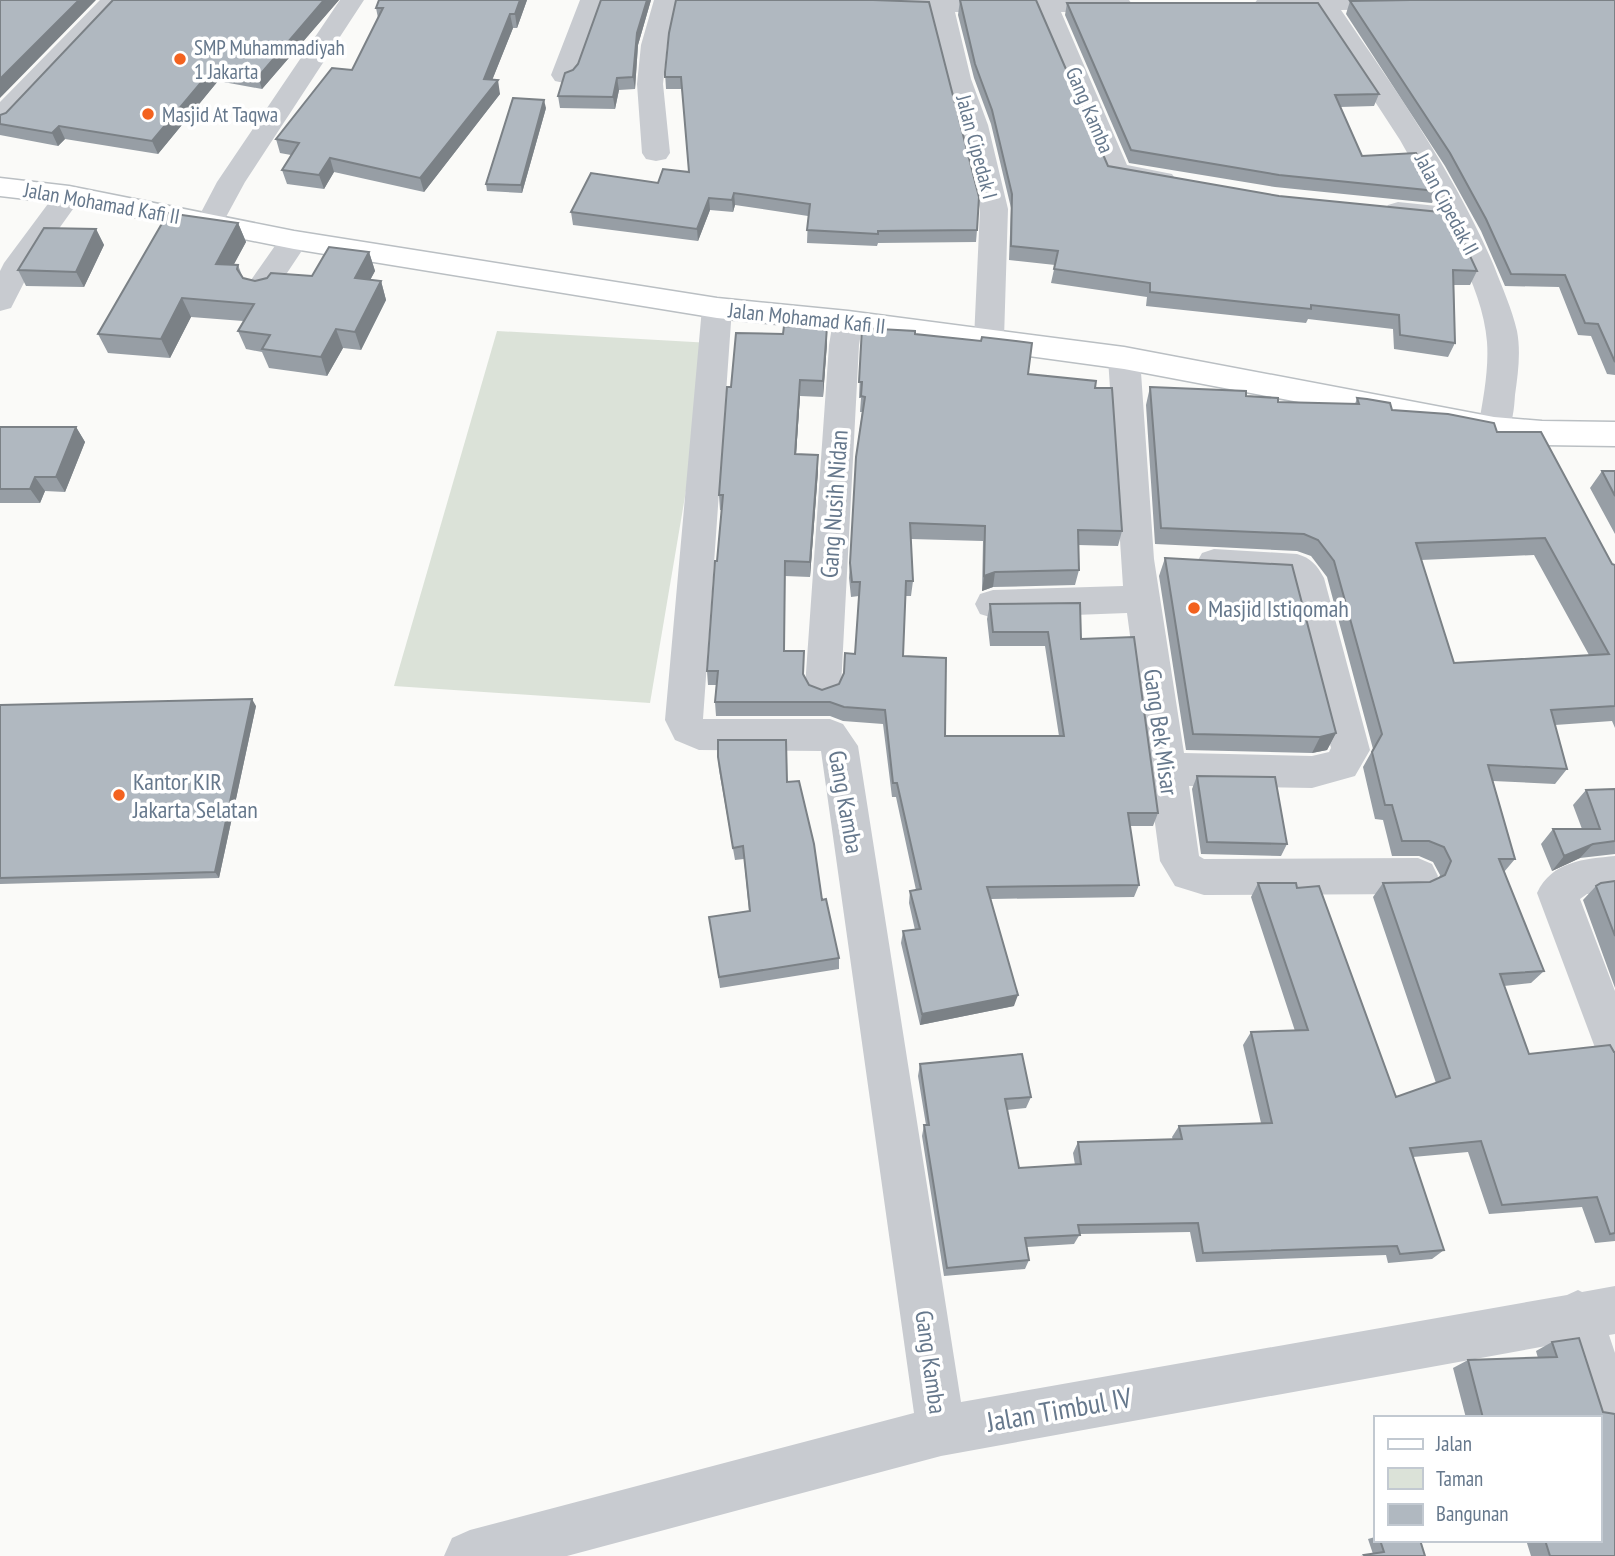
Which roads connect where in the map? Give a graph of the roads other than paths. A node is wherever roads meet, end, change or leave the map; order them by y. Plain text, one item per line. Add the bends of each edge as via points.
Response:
1 (114, 0) edge
2 (352, 0) edge
3 (592, 0) edge
4 (666, 0) edge
5 (785, 0) edge
6 (1495, 0) edge
7 (1507, 0) edge
8 (940, 2) edge
9 (1249, 2) edge
10 (1045, 4) junction
11 (1140, 4) edge
12 (1324, 4) junction
13 (564, 75) edge
14 (0, 118) edge
15 (656, 153) dead end
16 (1182, 183) edge
17 (0, 187) edge
18 (69, 195) junction
19 (1373, 209) edge
20 (1456, 217) junction
21 (212, 218) junction
22 (294, 240) junction
23 (262, 287) edge
24 (0, 301) edge
25 (717, 308) junction
26 (848, 321) junction
27 (989, 334) junction
28 (1124, 358) junction
29 (1496, 409) junction
30 (1542, 432) junction
31 (1615, 434) edge
32 (1560, 468) edge
33 (1137, 559) junction
34 (1142, 599) junction
35 (993, 604) edge
36 (823, 687) edge
37 (1165, 769) junction
38 (1615, 874) edge
39 (1418, 876) dead end
40 (1615, 1047) edge
41 (1596, 1312) edge
42 (1615, 1426) edge
43 (941, 1431) junction
44 (470, 1556) edge

1 - 14 street
2 - 21 street
3 - 13 street
4 - 15 street via 650,84
5 - 8 street
6 - 7 street
6 - 12 street
8 - 10 street
8 - 27 street, Jalan Cipedak I via 994,209
9 - 12 street
10 - 11 street
10 - 16 street, Gang Kamba via 1116,172
12 - 20 street, Jalan Cipedak II via 1409,132
17 - 18 main road, Jalan Mohamad Kafi II
18 - 21 main road, Jalan Mohamad Kafi II
18 - 24 street via 19,263
19 - 20 street
20 - 29 street, Jalan Cipedak II via 1497,314 1504,346
21 - 22 main road, Jalan Mohamad Kafi II
22 - 23 street
22 - 25 main road, Jalan Mohamad Kafi II
25 - 26 main road, Jalan Mohamad Kafi II
25 - 43 street, Gang Kamba via 684,720 688,729 699,734 830,735 839,746
26 - 27 main road, Jalan Mohamad Kafi II
26 - 36 street, Gang Nusih Nidan
27 - 28 main road, Jalan Mohamad Kafi II
28 - 29 main road, Jalan Mohamad Kafi II
28 - 33 street, Gang Bek Misar
29 - 30 main road, Jalan Mohamad Kafi II
30 - 31 main road, Jalan Mohamad Kafi II
30 - 32 street
33 - 34 street, Gang Bek Misar
33 - 37 street via 1297,567 1306,578 1351,750 1341,765 1311,772
34 - 35 street
34 - 37 street, Gang Bek Misar
37 - 39 street, Gang Bek Misar via 1180,862 1189,874
38 - 40 street via 1579,877 1558,893
41 - 42 street
41 - 43 street, Jalan Timbul IV
43 - 44 street, Jalan Timbul IV

